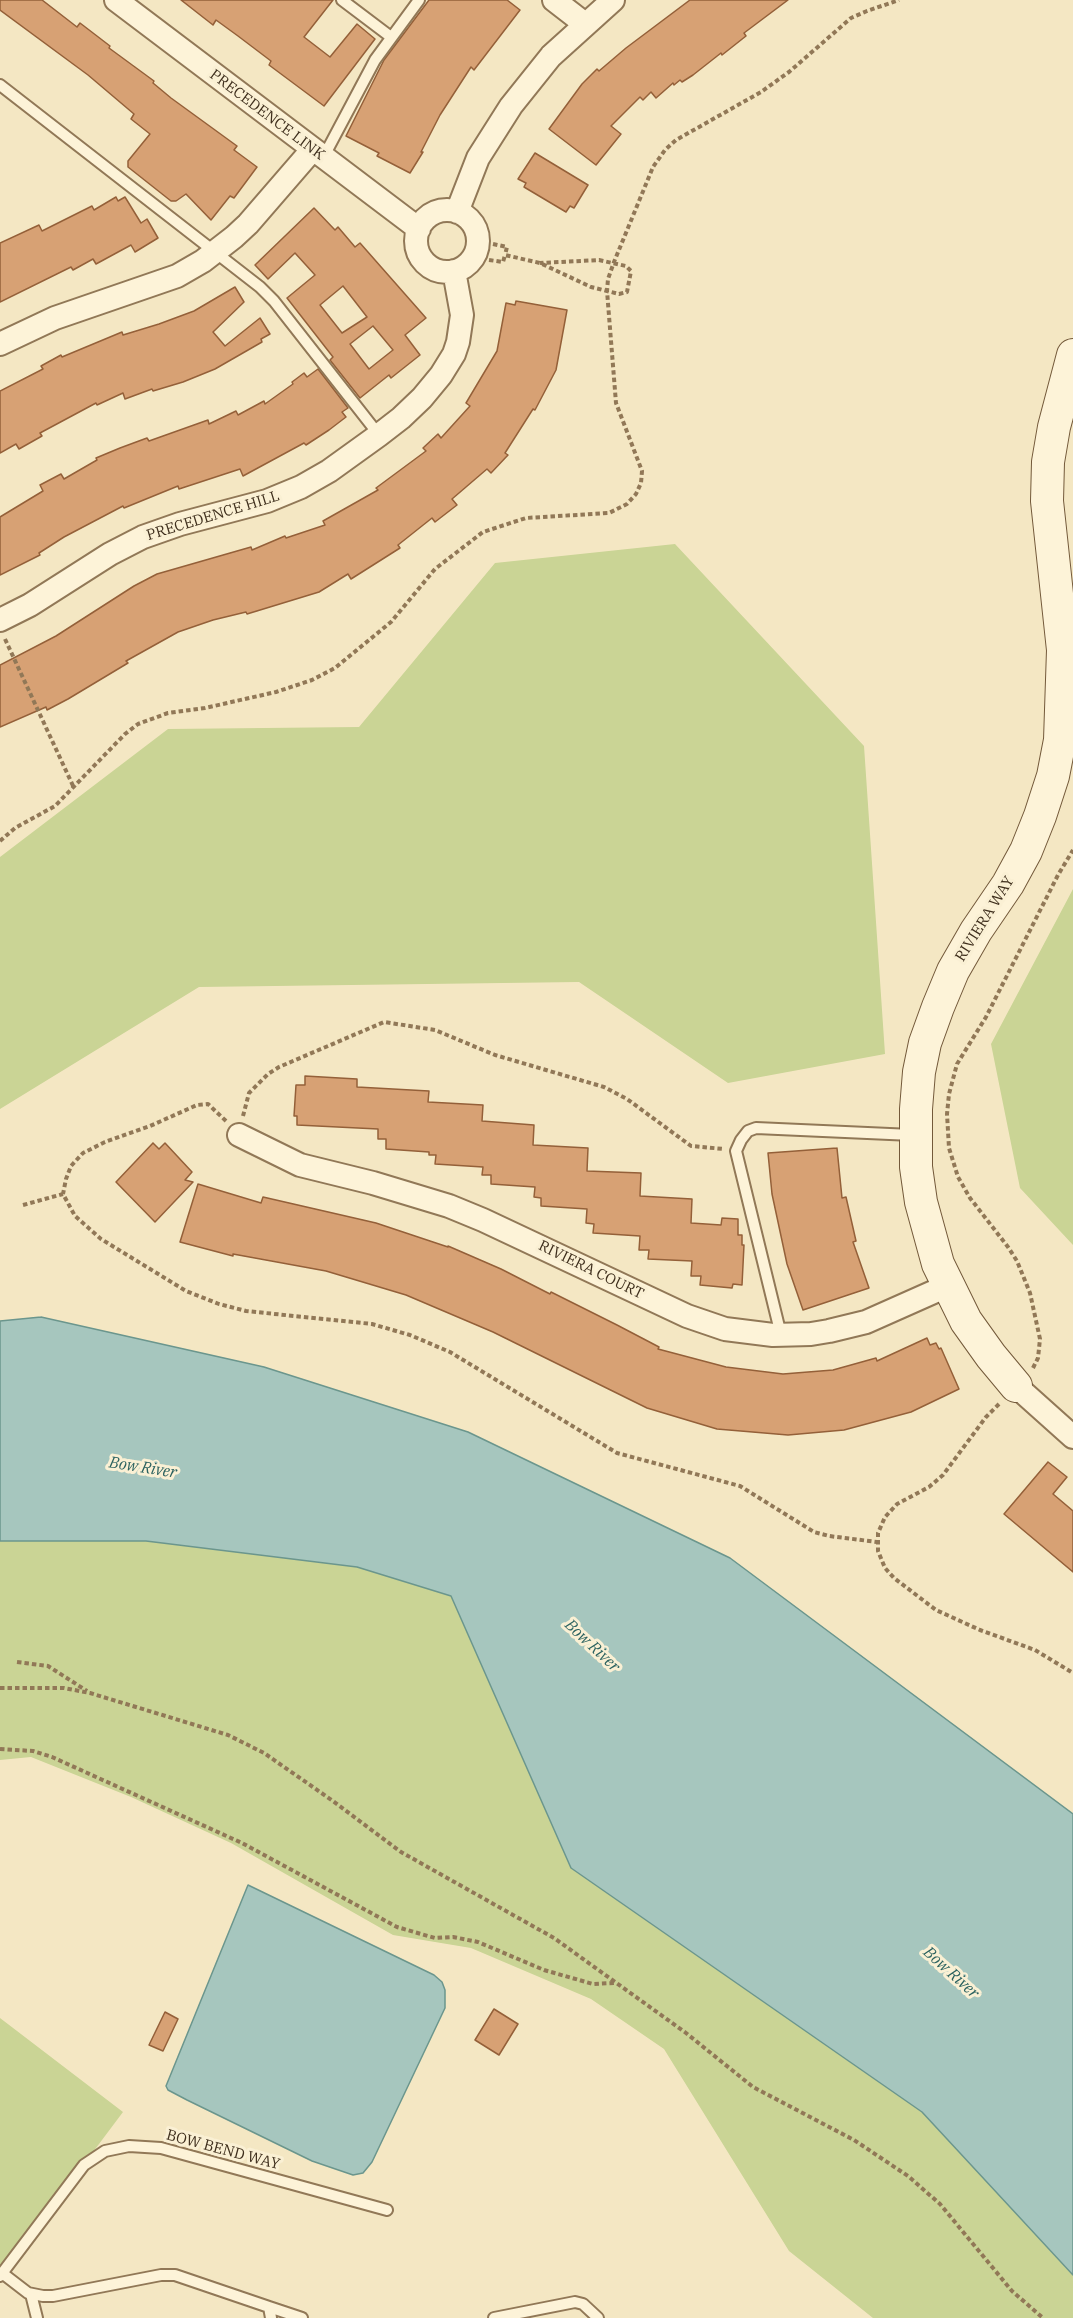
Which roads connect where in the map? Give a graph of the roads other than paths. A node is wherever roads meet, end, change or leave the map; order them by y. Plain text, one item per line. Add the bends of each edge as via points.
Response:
1 (116, 0) edge
2 (342, 0) edge
3 (419, 0) edge
4 (554, 0) edge
5 (613, 0) edge
6 (585, 24) junction
7 (391, 37) junction
8 (0, 85) edge
9 (317, 154) junction
10 (457, 212) junction
11 (419, 229) junction
12 (216, 252) junction
13 (454, 271) junction
14 (0, 344) edge
15 (1073, 355) edge
16 (379, 435) junction
17 (2, 627) edge
18 (239, 1135) road end
19 (915, 1135) junction
20 (947, 1286) junction
21 (782, 1335) junction
22 (1015, 1386) joint
23 (1073, 1437) edge
24 (387, 2210) dead end
25 (1, 2274) edge
26 (31, 2294) junction
27 (270, 2312) edge
28 (37, 2318) edge
29 (302, 2318) edge
30 (494, 2318) edge
31 (598, 2318) edge

1 - 9 street, PRECEDENCE LINK
2 - 7 lane
3 - 7 lane
4 - 6 street
5 - 6 street
6 - 10 street via 551,56 498,124 477,158
7 - 9 lane
8 - 12 lane
9 - 11 street, PRECEDENCE LINK
9 - 12 street
10 - 11 street via 431,215
10 - 13 street via 472,224 478,242 471,261
11 - 13 street via 417,248 427,264 445,272
12 - 14 street via 177,276 64,314
12 - 16 lane via 274,301
13 - 16 street, PRECEDENCE HILL via 462,315 454,354 417,403
15 - 19 street, RIVIERA WAY via 1048,462 1047,501 1063,650 1060,740 1044,806 1026,851 953,971 938,1007 919,1072
16 - 17 street, PRECEDENCE HILL via 301,487 267,501 143,537 110,554
18 - 21 street, RIVIERA COURT via 290,1162 417,1196 483,1220 687,1316 725,1329
19 - 20 street, RIVIERA WAY via 921,1202
19 - 21 lane via 756,1128 748,1131 736,1151
20 - 21 street, RIVIERA COURT via 866,1322 811,1335
20 - 22 street, RIVIERA WAY via 972,1329
22 - 23 street, RIVIERA WAY
24 - 25 lane, BOW BEND WAY via 160,2148 129,2146 105,2151 84,2164
25 - 26 lane
26 - 27 lane via 53,2296 175,2275
26 - 28 lane
27 - 29 lane
30 - 31 lane via 574,2302 583,2304

